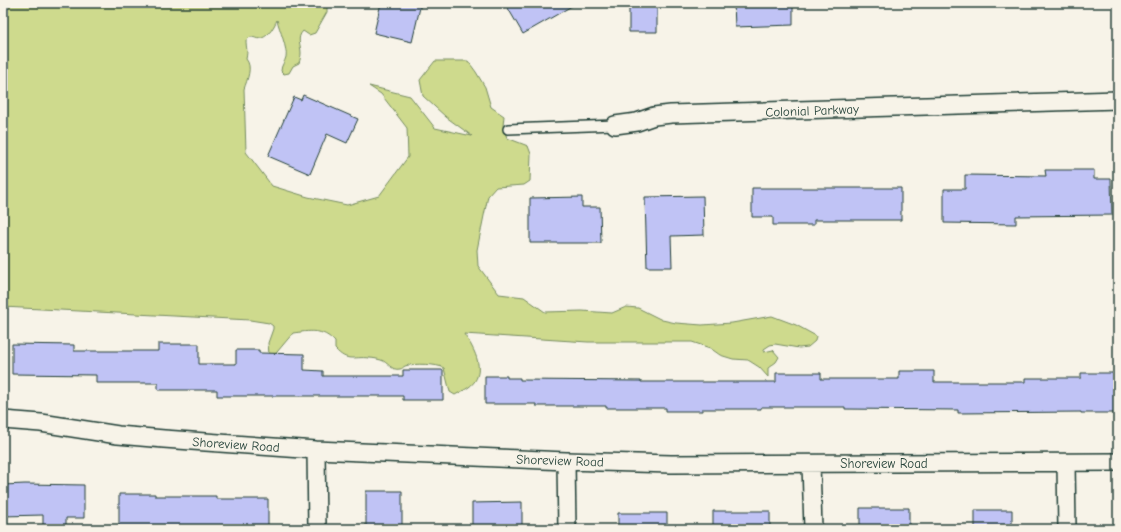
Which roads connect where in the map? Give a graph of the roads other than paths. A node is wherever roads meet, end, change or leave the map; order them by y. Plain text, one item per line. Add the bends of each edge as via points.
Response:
1 (1118, 100) edge
2 (615, 125) joint
3 (508, 129) dead end
4 (3, 420) edge
5 (316, 450) junction
6 (566, 461) junction
7 (1118, 462) edge
8 (1066, 463) junction
9 (811, 464) junction
10 (317, 529) edge
11 (567, 529) edge
12 (813, 529) edge
13 (1067, 529) edge

1 - 2 street, Colonial Parkway via 671,114
2 - 3 lane, Colonial Parkway
4 - 5 street, Shoreview Road via 149,438
5 - 6 street, Shoreview Road
5 - 10 street
6 - 9 street, Shoreview Road
6 - 11 street
7 - 8 street, Shoreview Road
8 - 9 street, Shoreview Road
8 - 13 street
9 - 12 street

